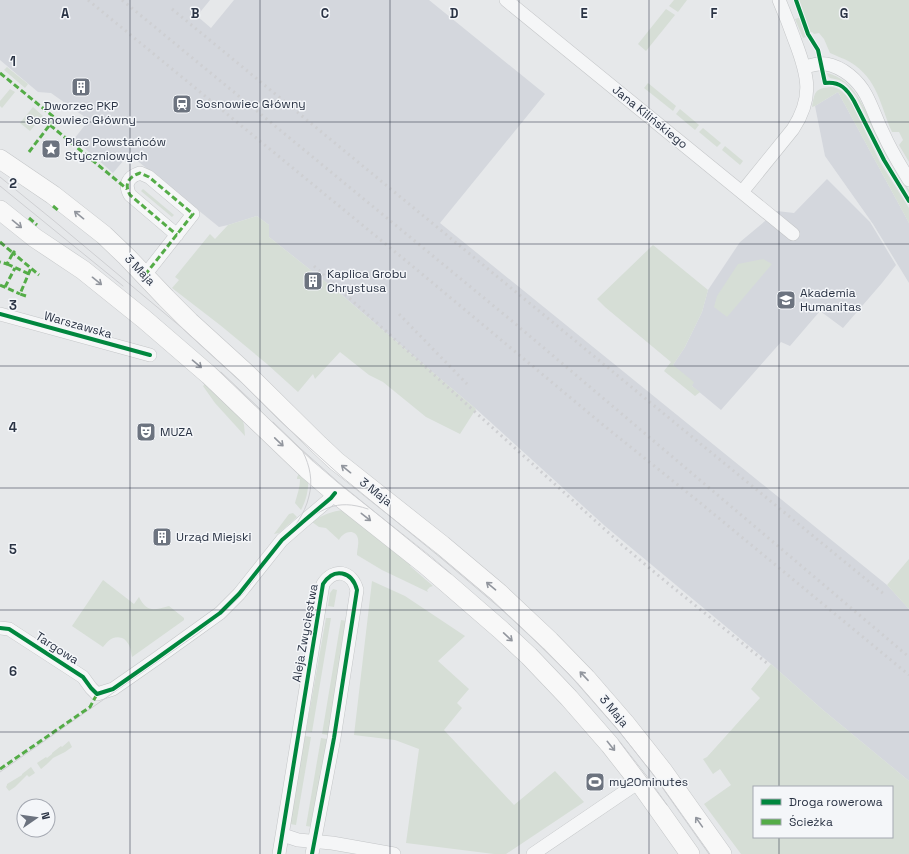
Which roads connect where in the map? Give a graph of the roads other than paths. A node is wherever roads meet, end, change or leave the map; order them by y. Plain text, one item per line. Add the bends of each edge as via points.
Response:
1 (506, 0) edge
2 (779, 0) edge
3 (805, 67) junction
4 (0, 158) edge
5 (909, 180) edge
6 (742, 192) junction
7 (0, 210) edge
8 (794, 234) dead end
9 (177, 235) junction
10 (144, 275) junction
11 (0, 314) edge
12 (150, 355) dead end
13 (336, 493) junction
14 (0, 628) edge
15 (639, 782) junction
16 (283, 835) junction
17 (313, 848) edge
18 (279, 854) edge
19 (394, 854) edge
20 (532, 854) edge
21 (690, 854) edge
22 (722, 854) edge

1 - 6 street, Jana Kilińskiego
2 - 3 street
3 - 5 street via 826,64 839,69 857,82
3 - 6 street via 806,93 798,122
10 -> 4 main road, 3 Maja via 104,235
6 - 8 street, Jana Kilińskiego
7 -> 13 main road, 3 Maja via 34,238 83,270 156,329
9 - 9 street via 193,214 149,177 140,173 134,175 127,185 130,195
9 - 10 street
22 -> 10 main road, 3 Maja via 625,723 550,641 442,545 330,456
11 - 12 street, Warszawska
13 - 14 street, Targowa via 282,540 239,594 220,613 113,689 97,694 83,677 9,629
13 -> 15 main road, 3 Maja via 477,608 529,656 586,716
15 - 20 street
15 - 21 main road, 3 Maja
16 - 17 street
16 - 17 street, Aleja Zwycięstwa via 323,584 330,576 342,574 352,580 357,590 334,738
16 - 18 street, Aleja Zwycięstwa
17 - 19 street via 332,843

